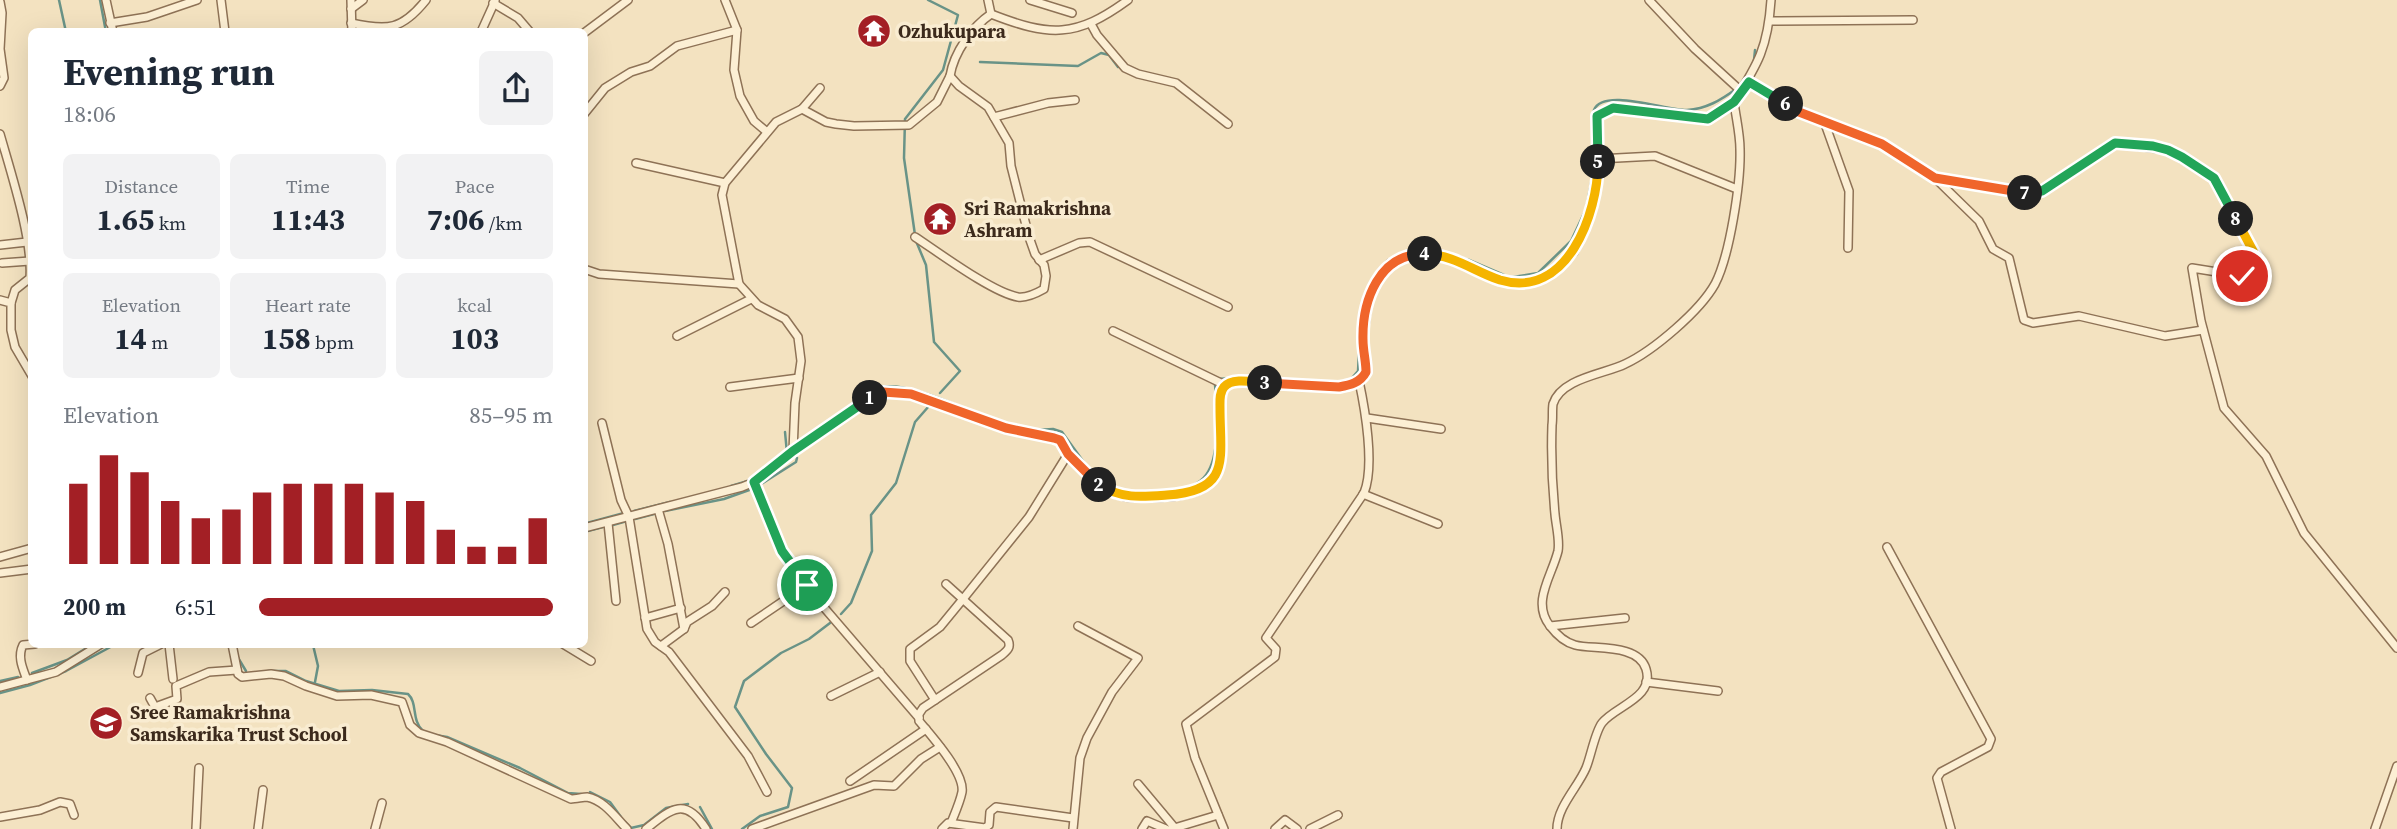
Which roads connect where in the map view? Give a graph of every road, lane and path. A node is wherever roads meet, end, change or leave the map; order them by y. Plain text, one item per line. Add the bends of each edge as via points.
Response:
1 (106, 0) edge
2 (197, 0) edge
3 (221, 0) edge
4 (351, 0) edge
5 (363, 0) edge
6 (426, 0) edge
7 (628, 0) edge
8 (725, 0) edge
9 (988, 0) edge
10 (1030, 0) edge
11 (1128, 0) edge
12 (1649, 0) edge
13 (1771, 0) edge
14 (0, 2) edge
15 (495, 2) edge
16 (351, 9) junction
17 (1072, 13) dead end
18 (991, 14) junction
19 (1770, 20) junction
20 (1913, 20) dead end
21 (110, 23) junction
22 (1091, 24) junction
23 (351, 27) edge
24 (112, 28) edge
25 (224, 28) edge
26 (391, 28) edge
27 (483, 28) edge
28 (527, 28) edge
29 (588, 30) edge
30 (737, 30) junction
31 (950, 76) junction
32 (1749, 82) junction
33 (0, 86) edge
34 (820, 88) dead end
35 (1741, 91) junction
36 (1075, 100) dead end
37 (1734, 102) junction
38 (588, 109) edge
39 (802, 109) junction
40 (994, 117) junction
41 (1824, 121) junction
42 (1228, 124) dead end
43 (767, 132) junction
44 (0, 134) edge
45 (1598, 159) junction
46 (636, 163) dead end
47 (1935, 178) junction
48 (724, 183) junction
49 (1737, 189) junction
50 (915, 237) dead end
51 (27, 243) junction
52 (0, 245) edge
53 (1848, 248) dead end
54 (28, 249) edge
55 (1039, 260) junction
56 (28, 261) edge
57 (2, 262) dead end
58 (588, 270) edge
59 (28, 280) edge
60 (738, 284) junction
61 (751, 299) junction
62 (0, 300) edge
63 (11, 303) junction
64 (1228, 307) dead end
65 (2203, 330) junction
66 (1113, 331) dead end
67 (677, 336) dead end
68 (28, 369) edge
69 (799, 378) junction
70 (1359, 381) junction
71 (1225, 386) junction
72 (730, 387) dead end
73 (1367, 418) junction
74 (602, 423) dead end
75 (1441, 429) dead end
76 (793, 451) junction
77 (1068, 454) junction
78 (754, 482) junction
79 (1363, 494) junction
80 (658, 509) junction
81 (629, 517) junction
82 (608, 523) junction
83 (1438, 524) dead end
84 (588, 527) edge
85 (1886, 547) dead end
86 (28, 549) edge
87 (0, 557) edge
88 (28, 570) edge
89 (0, 573) edge
90 (946, 584) dead end
91 (807, 585) junction
92 (725, 592) dead end
93 (963, 599) junction
94 (617, 601) dead end
95 (681, 608) junction
96 (645, 618) junction
97 (1625, 618) dead end
98 (751, 624) dead end
99 (1078, 626) dead end
100 (1550, 626) junction
101 (684, 629) junction
102 (28, 645) edge
103 (661, 646) junction
104 (95, 648) edge
105 (153, 648) edge
106 (169, 648) edge
107 (233, 648) edge
108 (570, 648) edge
109 (2397, 648) edge
110 (591, 661) dead end
111 (237, 670) junction
112 (880, 672) junction
113 (138, 673) dead end
114 (173, 679) dead end
115 (27, 680) junction
116 (1646, 682) junction
117 (0, 687) edge
118 (1718, 691) dead end
119 (831, 696) dead end
120 (150, 698) dead end
121 (935, 700) junction
122 (919, 718) junction
123 (926, 729) junction
124 (940, 747) junction
125 (2397, 766) edge
126 (199, 768) dead end
127 (850, 781) dead end
128 (1138, 783) dead end
129 (263, 790) dead end
130 (767, 792) dead end
131 (382, 803) dead end
132 (74, 815) dead end
133 (1218, 815) junction
134 (1338, 815) dead end
135 (0, 817) edge
136 (1073, 818) junction
137 (951, 824) junction
138 (622, 827) edge
139 (1170, 828) edge
140 (196, 829) edge
141 (258, 829) edge
142 (376, 829) edge
143 (646, 829) edge
144 (706, 829) edge
145 (752, 829) edge
146 (942, 829) edge
147 (1073, 829) edge
148 (1142, 829) edge
149 (1224, 829) edge
150 (1275, 829) edge
151 (1297, 829) edge
152 (1310, 829) edge
153 (1557, 829) edge
154 (1951, 829) edge
155 (2375, 829) edge

1 - 21 street
2 - 21 street via 147,17
3 - 25 street
4 - 16 street
5 - 16 street
6 - 26 street
7 - 29 street
8 - 30 street
9 - 18 street
10 - 17 street
11 - 22 street
12 - 35 street
13 - 19 street
14 - 33 street via 4,78
15 - 27 street
15 - 28 street
16 - 23 street
18 - 22 street via 1020,25 1058,31
18 - 31 street via 965,41
19 - 20 street
19 - 32 street
21 - 24 street
22 - 42 street via 1131,72 1176,83
30 - 38 street via 677,46 650,66 605,88
30 - 43 street via 734,70 740,96 754,121
31 - 39 street via 937,102 909,125 836,124
31 - 40 street
32 - 35 street
32 - 41 street via 1799,112
34 - 39 street
35 - 37 street
36 - 40 street
37 - 45 street via 1708,119 1613,108 1597,116
37 - 49 street via 1741,149
39 - 43 street
40 - 55 street via 1009,144 1029,237
41 - 47 street via 1882,144
41 - 53 street via 1849,191
43 - 48 street
44 - 51 street
45 - 49 street via 1655,156
45 - 70 street via 1591,214 1574,252 1542,279 1502,280 1443,255 1420,253 1390,263 1368,299 1363,341 1366,372
46 - 48 street
47 - 65 street via 1979,221 1993,249 2009,258 2027,322 2079,316 2165,336
47 - 65 street via 2032,194 2115,143 2153,146 2182,157 2214,178 2259,262 2242,276 2192,268
48 - 60 street via 722,195
49 - 100 street via 1730,238 1714,284 1693,312 1625,365 1574,382 1553,404 1550,463 1558,550 1542,608
50 - 55 street via 979,279 1020,297 1044,289 1046,276
51 - 52 street
51 - 54 street
55 - 64 street via 1090,243
56 - 57 street
58 - 60 street
59 - 63 street via 15,290
60 - 61 street
61 - 67 street
61 - 69 street via 785,319 798,337
62 - 63 street
63 - 68 street via 15,347
65 - 109 street via 2224,408 2266,456 2304,533
66 - 71 street
69 - 72 street
69 - 76 street
70 - 71 street via 1339,387 1233,381
70 - 73 street
71 - 77 street via 1220,393 1222,442 1217,472 1199,490 1134,498 1119,495 1100,487
73 - 75 street
73 - 79 street
74 - 81 street
76 - 77 street via 874,396 897,392 1006,428 1060,440
76 - 78 street
77 - 93 street via 1029,517
78 - 80 street
78 - 91 street via 782,551
79 - 83 street
79 - 133 street via 1266,638 1276,649 1275,657 1186,724
80 - 81 street
80 - 95 street
81 - 82 street
81 - 96 street
82 - 84 street
82 - 94 street
85 - 154 street via 1991,740 1988,747 1937,778
86 - 87 street
88 - 89 street
90 - 93 street
91 - 98 street
91 - 112 street
92 - 101 street
93 - 121 street via 940,627 910,649 910,662
93 - 121 street via 1010,647
95 - 96 street
95 - 101 street
96 - 103 street via 647,629
97 - 100 street
99 - 136 street via 1138,658 1112,692 1087,738
100 - 116 street via 1575,645 1611,647 1640,660
101 - 103 street
102 - 115 street via 21,649
103 - 130 street via 748,756
104 - 115 street via 56,672
105 - 113 street via 143,653
106 - 114 street
107 - 111 street
108 - 110 street
111 - 120 street via 209,672 176,686 177,699 155,707
111 - 138 street via 243,677 284,676 337,696 371,695 402,702 410,725 419,733 571,799 585,797 598,802
112 - 119 street
112 - 122 street
115 - 117 street
116 - 118 street
116 - 153 street via 1638,696 1602,723
121 - 122 street via 923,708
122 - 123 street
123 - 124 street
123 - 127 street
124 - 137 street via 962,783
124 - 145 street via 894,786 874,785
125 - 155 street
126 - 140 street
128 - 139 street
129 - 141 street
131 - 142 street
132 - 135 street via 70,804 60,802
133 - 139 street
133 - 149 street
134 - 152 street
136 - 137 street via 996,807 985,828
136 - 147 street
137 - 146 street
139 - 148 street via 1147,821
143 - 144 street via 663,815 683,809 694,812
150 - 151 street via 1285,820

